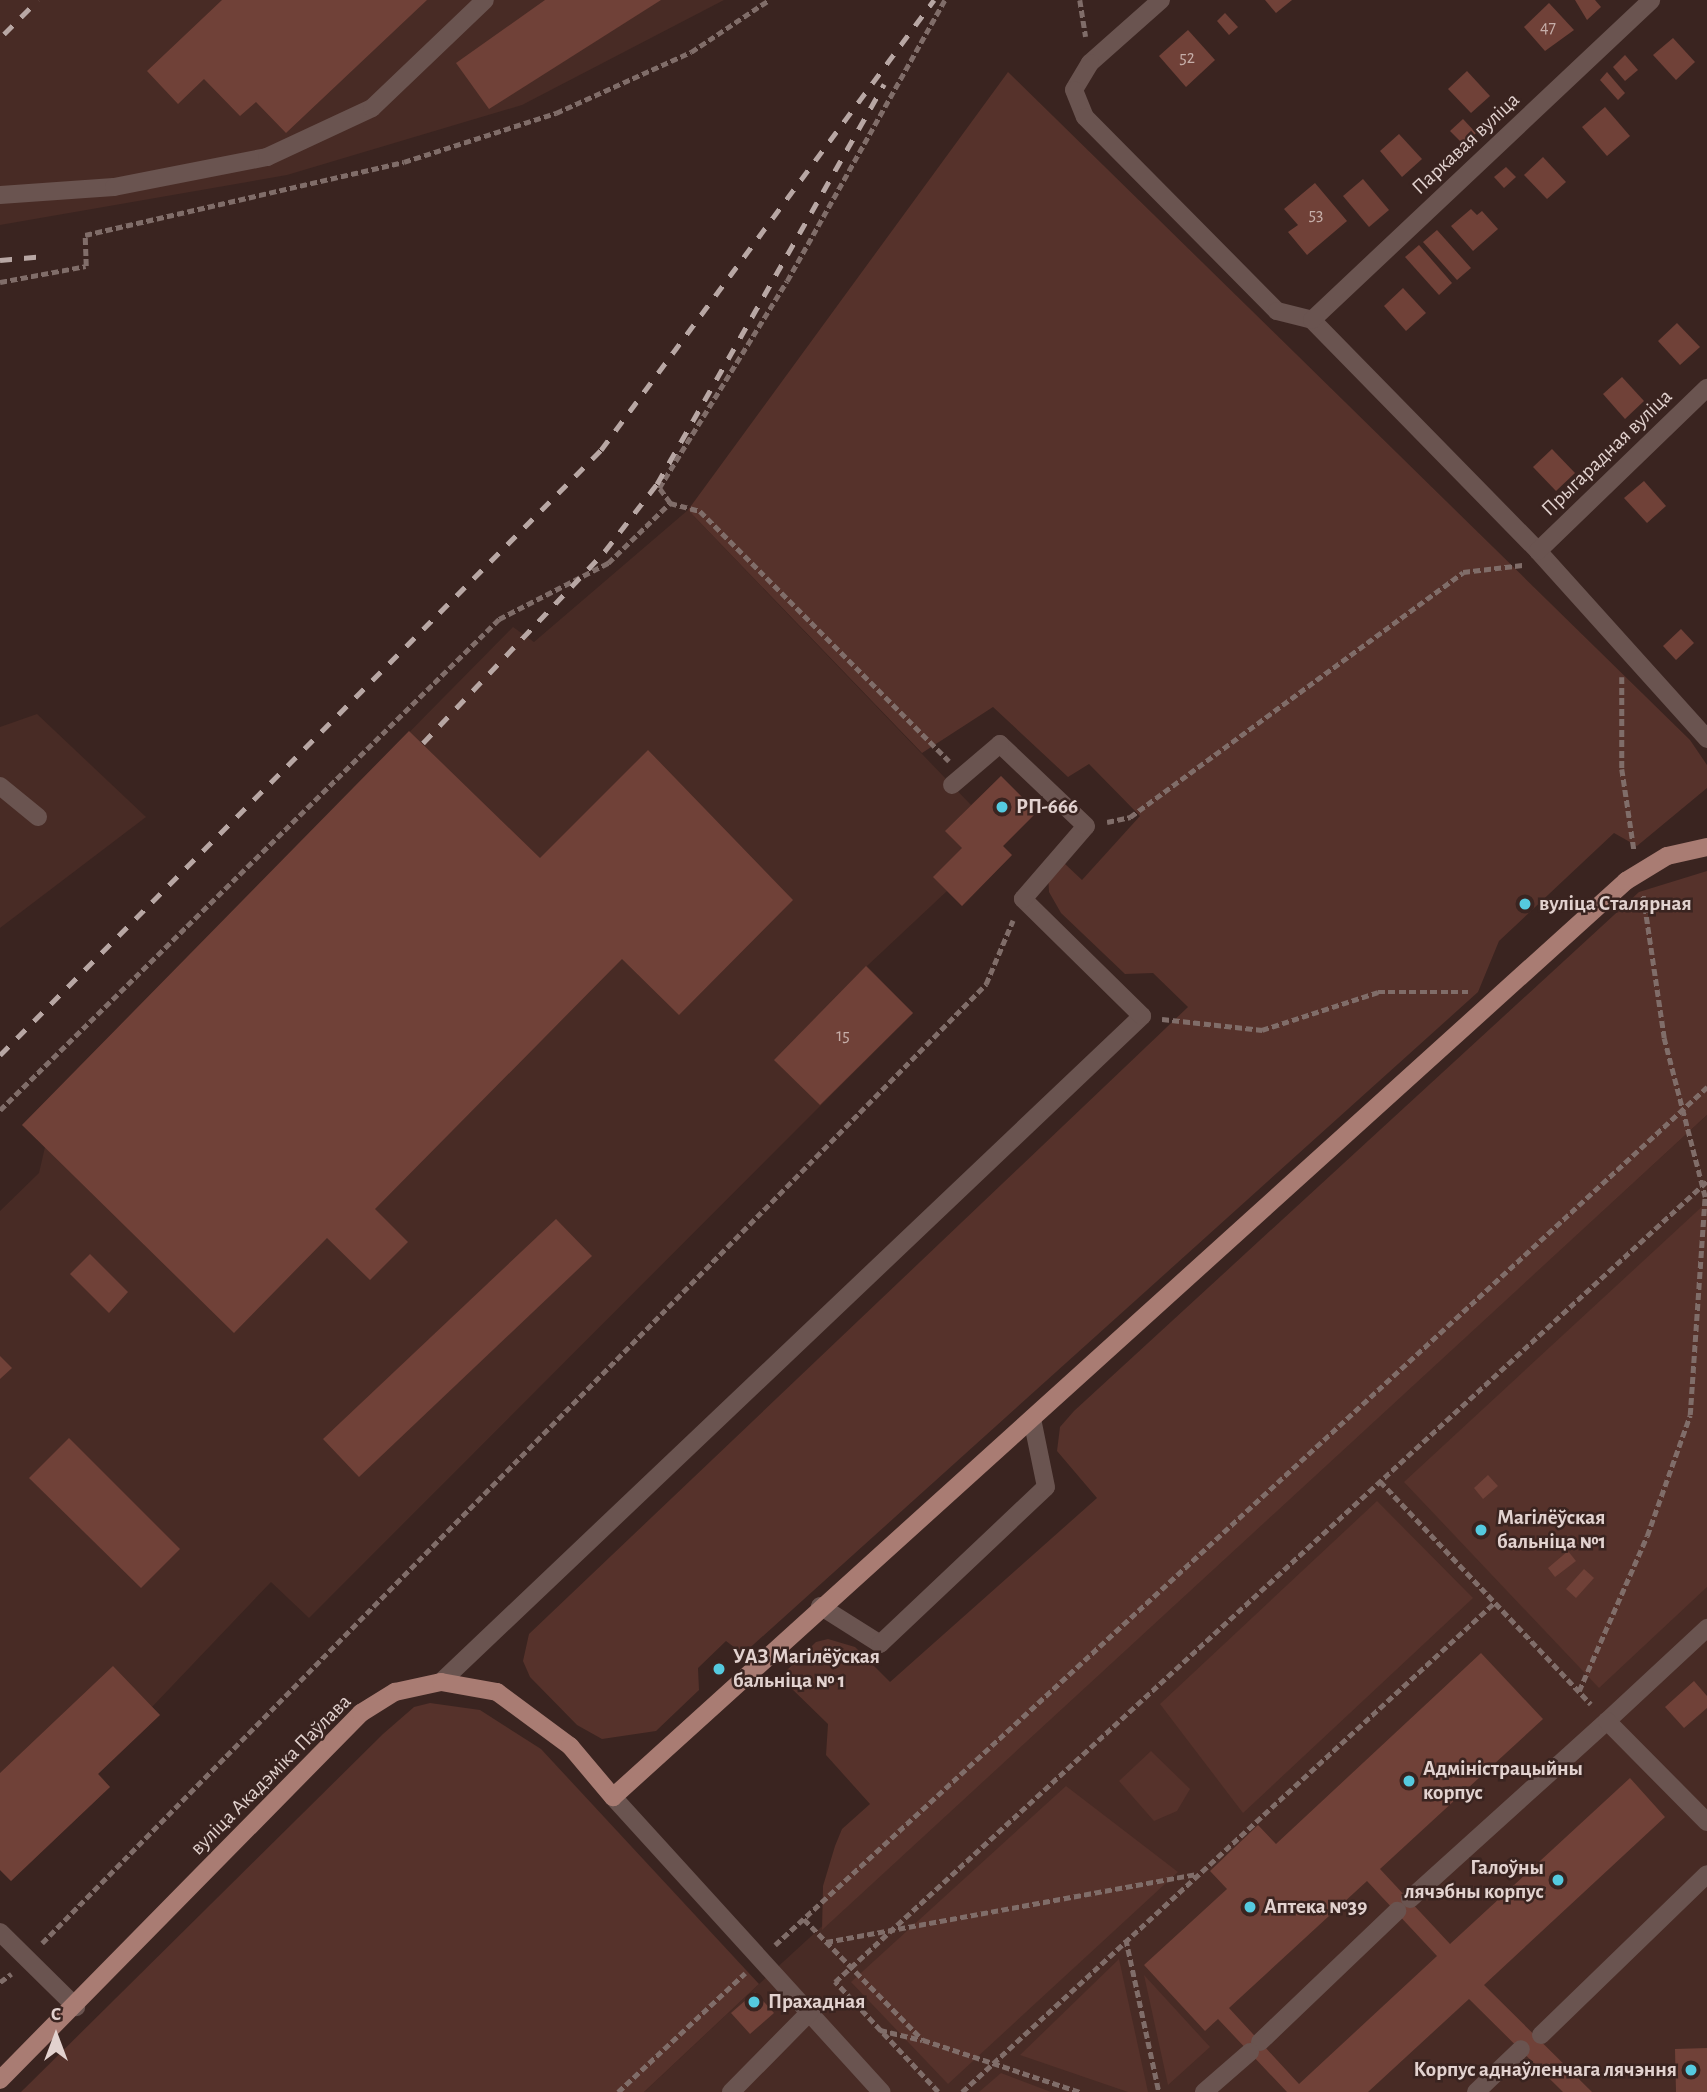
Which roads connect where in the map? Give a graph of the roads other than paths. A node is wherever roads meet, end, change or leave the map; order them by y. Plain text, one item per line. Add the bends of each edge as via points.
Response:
1 (485, 0) edge
2 (1161, 0) edge
3 (1651, 0) edge
4 (0, 195) edge
5 (1312, 320) junction
6 (1707, 388) edge
7 (1538, 551) junction
8 (1707, 739) edge
9 (957, 780) road end
10 (0, 786) edge
11 (38, 817) dead end
12 (1707, 846) edge
13 (1032, 1419) junction
14 (820, 1606) junction
15 (1707, 1628) edge
16 (441, 1682) junction
17 (1607, 1721) junction
18 (613, 1797) junction
19 (1707, 1822) edge
20 (1707, 1874) edge
21 (0, 1932) edge
22 (76, 2007) junction
23 (810, 2012) junction
24 (1541, 2035) dead end
25 (1521, 2049) dead end
26 (0, 2080) edge
27 (731, 2092) edge
28 (881, 2092) edge
29 (1204, 2092) edge
30 (1476, 2092) edge

1 - 4 street via 372,108 267,157 114,187
2 - 5 street via 1090,62 1074,89 1085,117 1277,311
3 - 5 street, Паркавая вуліца
5 - 7 street
6 - 7 street, Прыгарадная вуліца
7 - 8 street
9 - 16 street via 1000,744 1086,826 1023,898 1142,1016
10 - 11 street
12 - 13 main road via 1667,856 1640,873
13 - 14 main road
13 - 14 street via 1046,1487 880,1644
14 - 18 main road
15 - 17 street
16 - 18 main road, вуліца Акадэміка Паўлава via 497,1692 570,1746
16 - 22 main road, вуліца Акадэміка Паўлава via 395,1692 361,1713
17 - 19 street
17 - 29 street
18 - 23 street
20 - 24 street
21 - 22 street
22 - 26 main road, вуліца Акадэміка Паўлава
23 - 27 street
23 - 28 street
25 - 30 street

